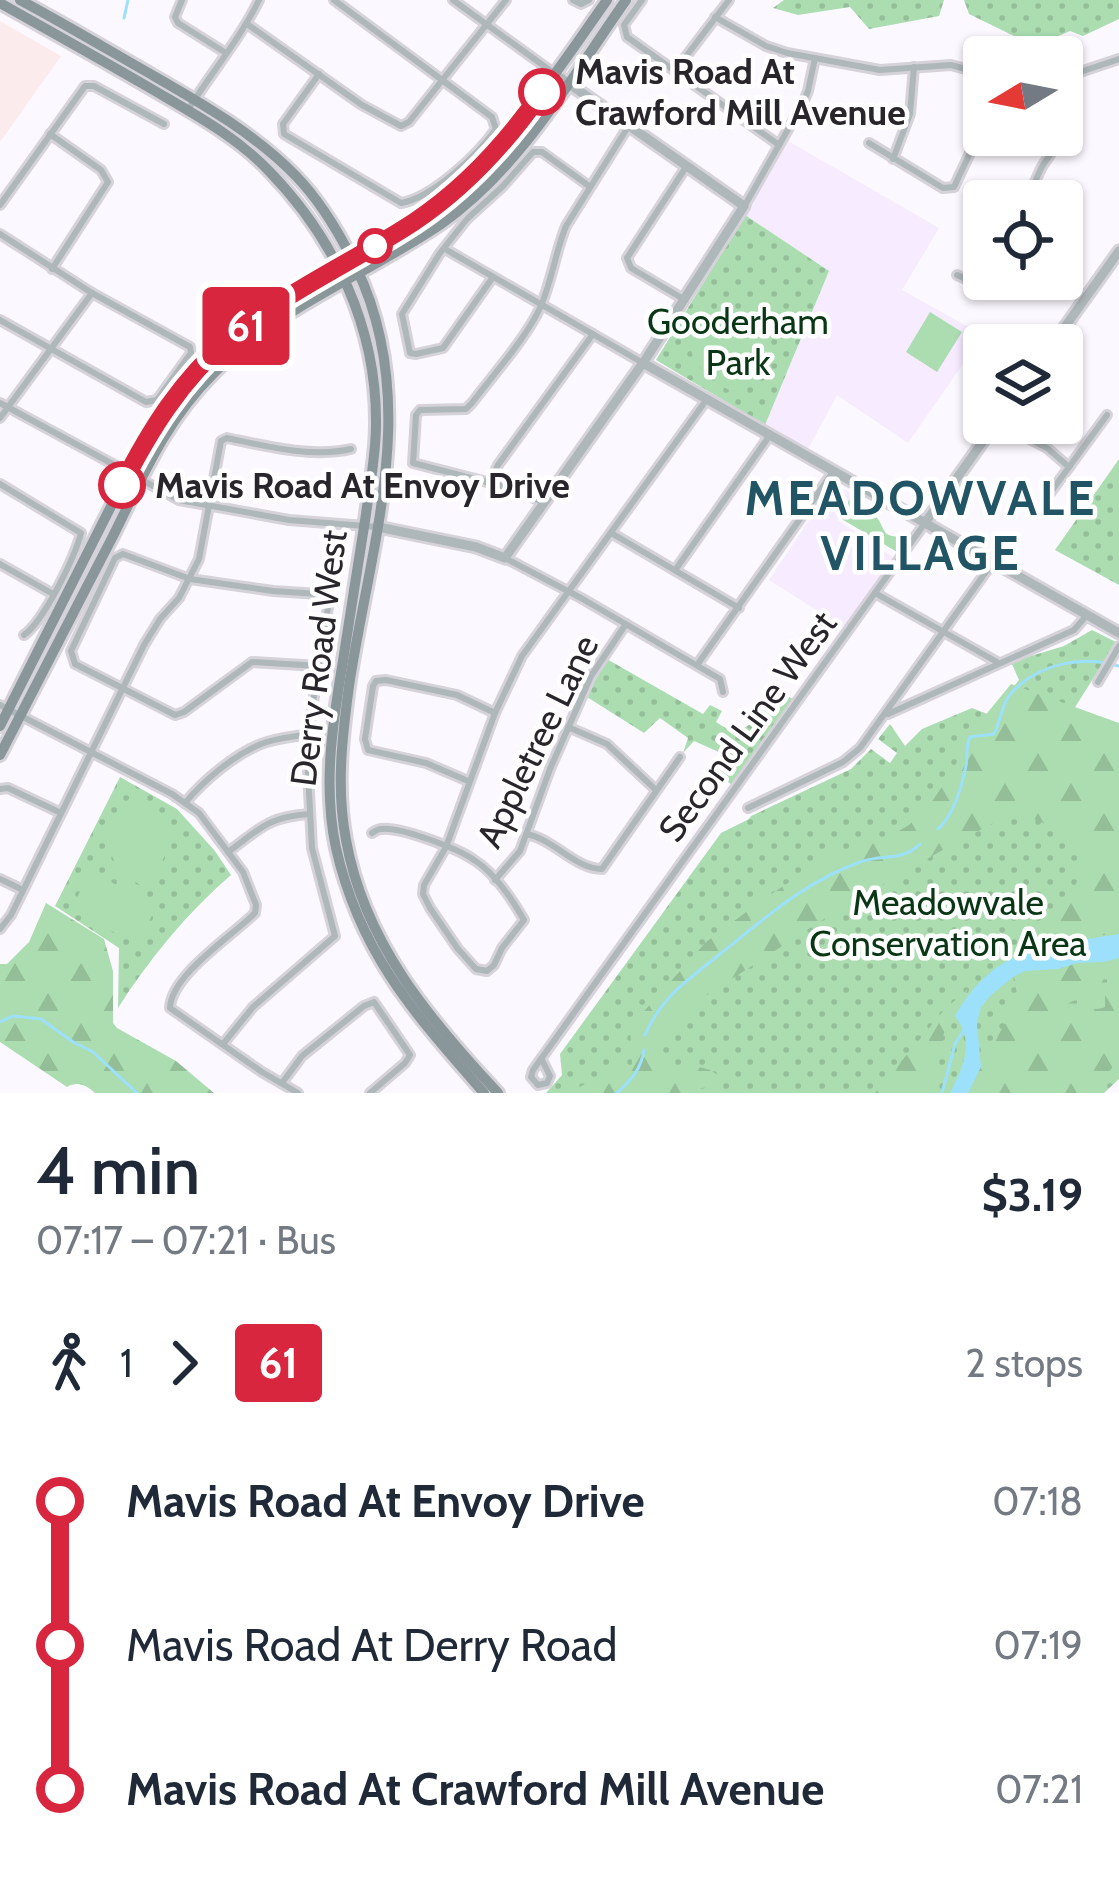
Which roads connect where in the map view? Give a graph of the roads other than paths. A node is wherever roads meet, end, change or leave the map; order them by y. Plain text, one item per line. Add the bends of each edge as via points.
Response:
1 (20, 0) edge
2 (182, 0) edge
3 (259, 0) edge
4 (334, 0) edge
5 (453, 0) edge
6 (506, 0) edge
7 (573, 0) edge
8 (589, 0) edge
9 (607, 0) edge
10 (626, 0) edge
11 (641, 0) edge
12 (728, 0) edge
13 (0, 3) edge
14 (716, 16) junction
15 (248, 24) junction
16 (487, 25) junction
17 (79, 33) junction
18 (62, 37) junction
19 (226, 53) junction
20 (814, 58) junction
21 (1119, 59) edge
22 (914, 68) junction
23 (963, 68) edge
24 (675, 71) junction
25 (1083, 71) edge
26 (319, 74) junction
27 (555, 74) junction
28 (443, 80) junction
29 (567, 84) junction
30 (191, 105) junction
31 (164, 124) dead end
32 (628, 126) junction
33 (50, 134) junction
34 (869, 143) dead end
35 (778, 145) junction
36 (968, 156) edge
37 (893, 159) junction
38 (686, 167) junction
39 (590, 186) junction
40 (0, 205) edge
41 (744, 206) junction
42 (0, 234) edge
43 (445, 250) junction
44 (1119, 251) edge
45 (352, 259) junction
46 (339, 266) junction
47 (52, 268) junction
48 (359, 274) junction
49 (957, 275) dead end
50 (494, 277) junction
51 (963, 278) edge
52 (346, 282) junction
53 (92, 292) junction
54 (685, 300) junction
55 (541, 304) junction
56 (0, 320) edge
57 (1067, 324) edge
58 (593, 334) junction
59 (49, 350) junction
60 (643, 363) junction
61 (706, 399) junction
62 (4, 405) edge
63 (1107, 415) dead end
64 (0, 418) edge
65 (770, 435) junction
66 (983, 444) edge
67 (1039, 444) edge
68 (351, 449) dead end
69 (1069, 466) junction
70 (833, 472) junction
71 (134, 477) junction
72 (490, 482) junction
73 (0, 484) edge
74 (1045, 500) dead end
75 (544, 503) junction
76 (209, 506) junction
77 (926, 523) junction
78 (364, 525) junction
79 (378, 527) junction
80 (612, 533) junction
81 (505, 558) junction
82 (993, 562) junction
83 (0, 564) edge
84 (676, 569) junction
85 (190, 579) junction
86 (569, 592) junction
87 (875, 593) junction
88 (53, 594) junction
89 (739, 608) junction
90 (1087, 615) junction
91 (626, 624) junction
92 (944, 632) junction
93 (1119, 633) edge
94 (24, 635) dead end
95 (1119, 646) edge
96 (997, 662) junction
97 (697, 665) junction
98 (319, 666) junction
99 (1107, 667) junction
100 (1118, 674) edge
101 (1098, 682) dead end
102 (124, 688) junction
103 (723, 692) dead end
104 (9, 710) edge
105 (495, 713) junction
106 (886, 714) junction
107 (0, 726) edge
108 (568, 727) junction
109 (308, 734) junction
110 (91, 751) junction
111 (0, 755) edge
112 (680, 757) dead end
113 (468, 781) junction
114 (0, 789) edge
115 (656, 790) junction
116 (185, 802) junction
117 (748, 808) dead end
118 (61, 813) junction
119 (310, 814) junction
120 (372, 833) dead end
121 (526, 834) junction
122 (446, 847) junction
123 (228, 852) junction
124 (0, 879) edge
125 (496, 880) junction
126 (23, 890) junction
127 (0, 929) edge
128 (223, 1045) junction
129 (542, 1060) dead end
130 (282, 1083) junction
131 (298, 1093) edge
132 (370, 1093) edge
133 (484, 1093) edge
134 (498, 1093) edge

1 - 17 main road, Derry Road West
2 - 19 street via 178,23
3 - 15 street
4 - 28 street
5 - 16 street
6 - 16 street
7 - 8 street
9 - 27 main road
10 - 29 main road
11 - 24 street via 624,32
12 - 14 street
13 - 18 main road, Derry Road West
14 - 20 street via 766,46
14 - 24 street
15 - 19 street
15 - 26 street
16 - 27 street
16 - 28 street
17 - 18 main road
17 - 30 main road, Derry Road West
18 - 30 main road, Derry Road West
19 - 30 street
20 - 22 street
20 - 35 street via 808,91
21 - 25 street
22 - 23 street
22 - 37 street via 910,114
24 - 35 street
26 - 28 street via 401,126
26 - 28 street via 283,124 285,136 404,203 450,176 496,130 493,117
27 - 29 street
27 - 45 main road via 488,160 440,204
29 - 32 street
29 - 48 main road via 473,197
30 - 45 main road, Derry Road West via 251,137 296,176
30 - 46 main road, Derry Road West via 270,172
31 - 33 street via 90,85
32 - 38 street
32 - 39 street
33 - 40 street
33 - 47 street via 108,182
34 - 37 street
35 - 41 street
36 - 37 street via 954,187 943,188
38 - 41 street
38 - 54 street via 627,258
39 - 43 street via 533,152
39 - 55 street via 566,226
41 - 54 street
42 - 47 street
43 - 50 street
43 - 50 street via 402,314 410,353 443,348
44 - 57 street
45 - 46 main road
45 - 48 main road, Derry Road West
46 - 52 main road, Derry Road West
46 - 71 main road via 211,357 162,413
47 - 53 street
48 - 52 main road
48 - 79 main road, Derry Road West via 388,369
49 - 51 street
50 - 55 street
52 - 71 main road via 272,325 210,376
52 - 78 main road, Derry Road West via 375,395
53 - 59 street
53 - 59 street via 190,347 190,357 150,403
54 - 60 street
55 - 58 street
55 - 72 street via 466,409 416,415 413,463
56 - 59 street
58 - 60 street
58 - 72 street
59 - 62 street
60 - 61 street
60 - 75 street
61 - 65 street
61 - 80 street
62 - 64 street
62 - 71 street
63 - 69 street
65 - 70 street
65 - 84 street
66 - 77 street, Second Line West
67 - 69 street
68 - 76 street via 224,439
69 - 74 street
70 - 77 street
70 - 89 street
71 - 76 street
71 - 104 main road
72 - 75 street
73 - 88 street via 81,533
75 - 81 street
76 - 78 street
76 - 85 street
77 - 82 street
77 - 87 street, Second Line West
78 - 79 street
78 - 133 main road, Derry Road West via 332,726 335,844 370,946 418,1018
79 - 81 street
79 - 134 main road, Derry Road West via 343,727 346,842 367,914 404,982
80 - 84 street
80 - 86 street
81 - 86 street
82 - 90 street
82 - 92 street
83 - 88 street
84 - 89 street
85 - 98 street via 325,596
85 - 102 street
85 - 102 street via 123,554 115,558 70,653 75,664
86 - 91 street
86 - 105 street via 522,656
87 - 92 street
87 - 129 street, Second Line West
88 - 94 street
89 - 97 street
90 - 93 street
90 - 96 street via 1074,630
91 - 97 street
91 - 108 street, Appletree Lane
92 - 96 street
92 - 106 street
95 - 99 street
96 - 106 street
97 - 103 street via 720,679
98 - 102 street via 252,662 175,715
98 - 109 street
99 - 100 street
99 - 101 street
102 - 110 street
104 - 107 main road
104 - 110 street
104 - 111 main road
105 - 113 street
105 - 113 street via 445,692 386,680 373,686 368,750
106 - 117 street via 843,762
108 - 115 street via 607,744
108 - 121 street, Appletree Lane
109 - 116 street via 254,747
109 - 119 street
110 - 116 street
110 - 118 street
112 - 115 street
113 - 122 street
114 - 118 street
115 - 121 street via 599,870
116 - 123 street
118 - 126 street
119 - 123 street via 268,822
119 - 128 street via 335,936 253,1007
120 - 122 street via 382,828
121 - 125 street, Appletree Lane
122 - 125 street
122 - 125 street via 423,894 481,971 494,965 524,920
123 - 128 street via 248,881 255,913 169,1003
124 - 126 street
126 - 127 street
128 - 130 street
130 - 131 street
130 - 132 street via 302,1056 374,1002 410,1054

